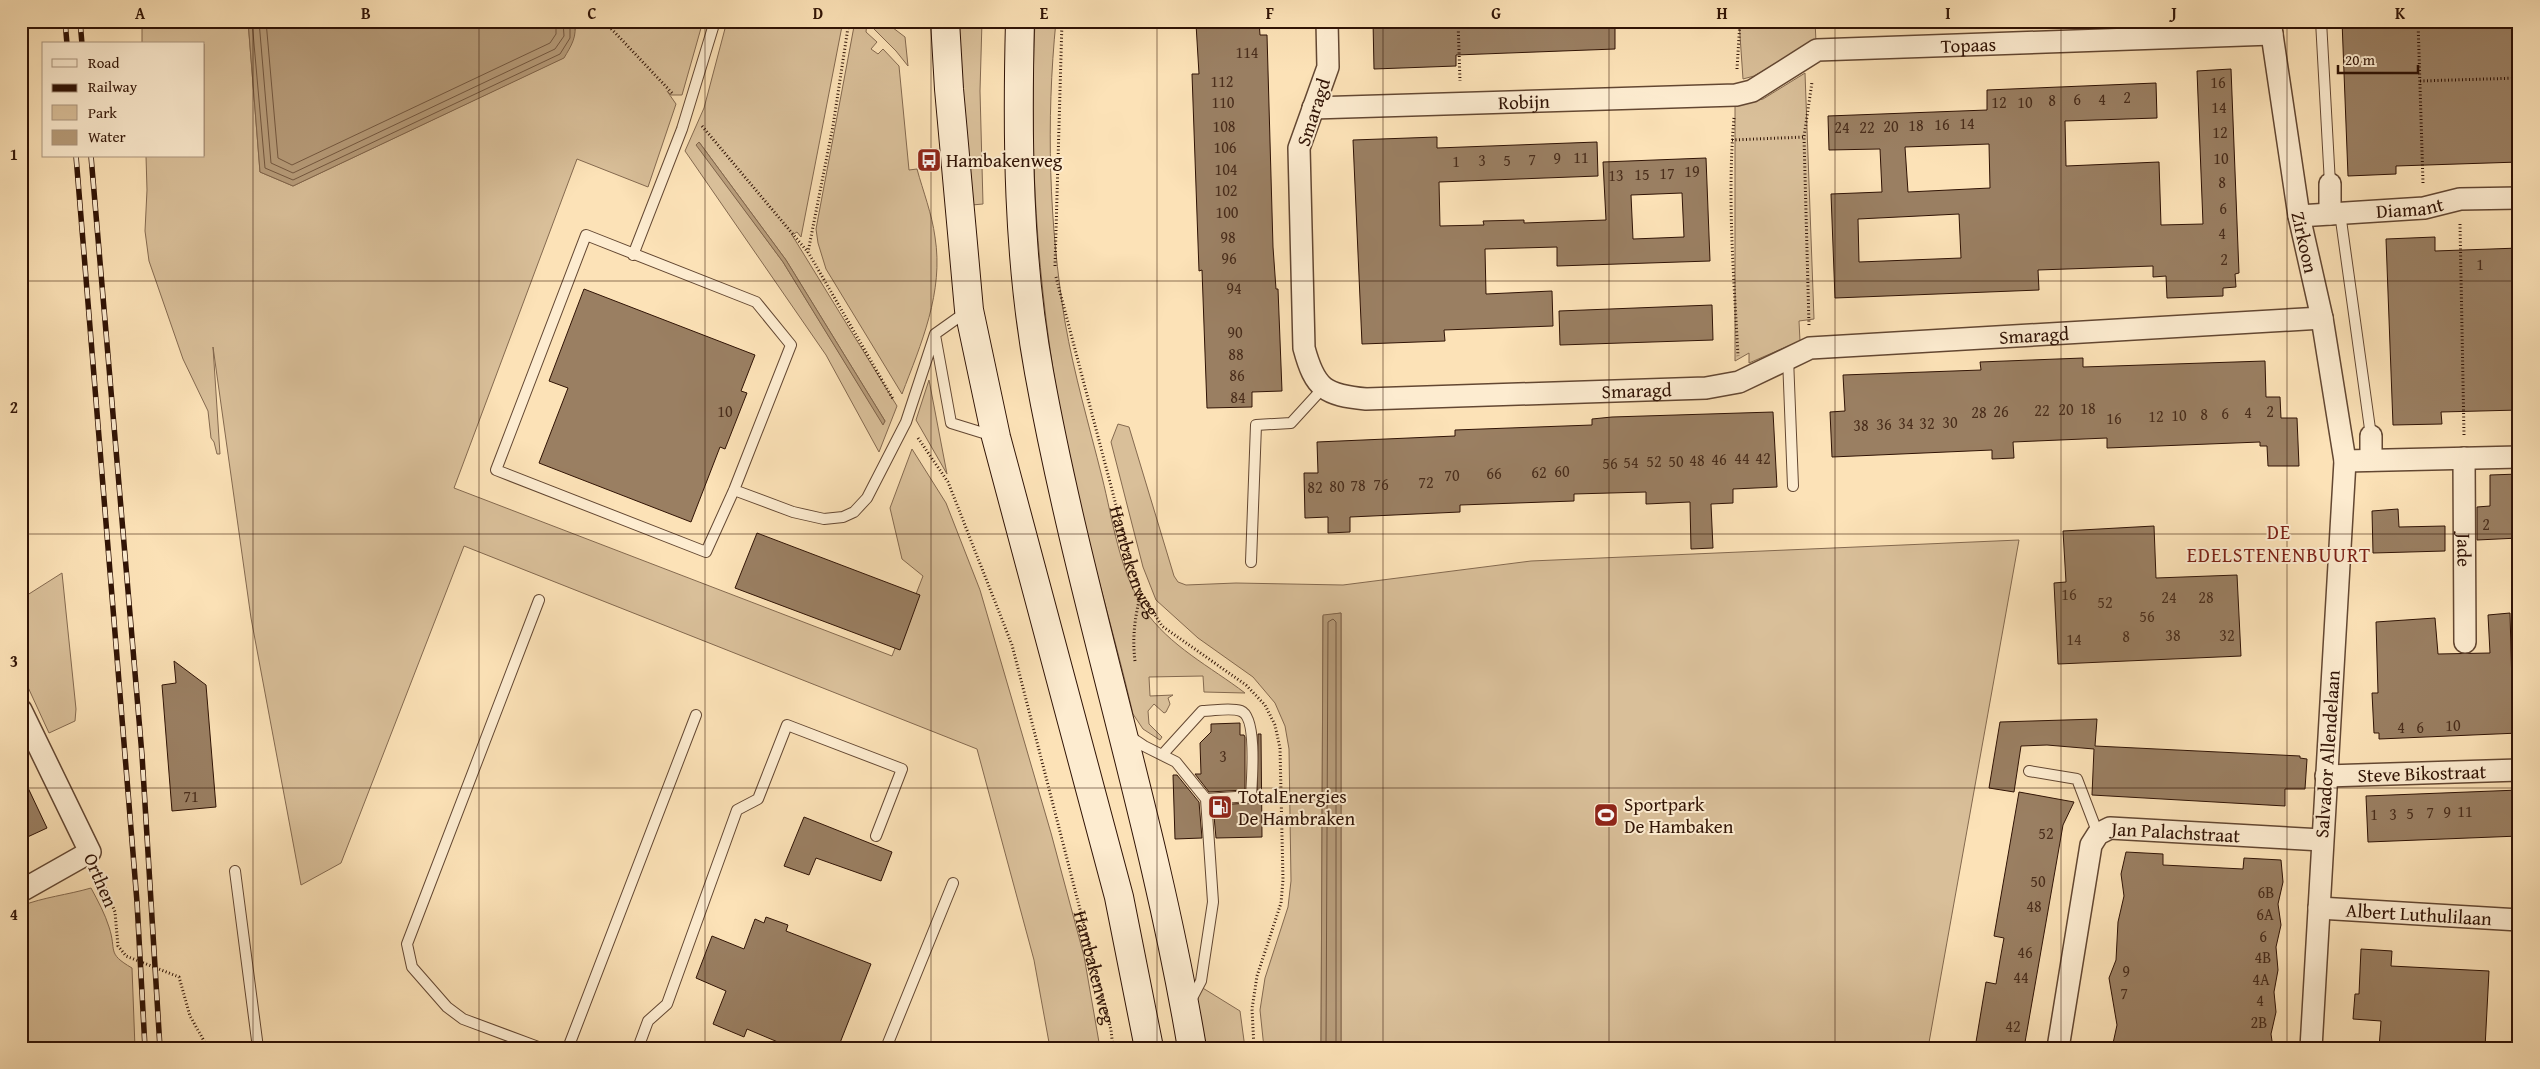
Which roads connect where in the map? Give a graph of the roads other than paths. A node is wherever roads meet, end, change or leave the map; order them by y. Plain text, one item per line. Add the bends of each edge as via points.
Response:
1 (715, 21) edge
2 (946, 21) edge
3 (1020, 21) edge
4 (1327, 21) edge
5 (2321, 21) edge
6 (2271, 27) edge
7 (1736, 95) joint
8 (1313, 108) junction
9 (2330, 184) joint
10 (2519, 198) edge
11 (2335, 214) junction
12 (2299, 216) junction
13 (634, 255) junction
14 (969, 310) junction
15 (2322, 318) junction
16 (935, 334) junction
17 (1788, 358) junction
18 (1323, 388) junction
19 (2371, 436) joint
20 (996, 438) junction
21 (2519, 457) edge
22 (2464, 458) junction
23 (2371, 460) junction
24 (2345, 461) junction
25 (1793, 486) dead end
26 (734, 490) junction
27 (1251, 562) dead end
28 (539, 600) dead end
29 (2465, 642) dead end
30 (21, 710) edge
31 (696, 715) dead end
32 (1121, 730) junction
33 (1162, 755) junction
34 (2519, 770) edge
35 (2029, 771) dead end
36 (2326, 776) junction
37 (1206, 799) junction
38 (2098, 834) junction
39 (876, 836) dead end
40 (2322, 840) junction
41 (234, 871) dead end
42 (953, 883) dead end
43 (21, 891) edge
44 (2319, 908) junction
45 (2519, 920) edge
46 (1186, 1010) junction
47 (258, 1048) edge
48 (541, 1048) edge
49 (568, 1048) edge
50 (638, 1048) edge
51 (886, 1048) edge
52 (1149, 1048) edge
53 (1192, 1048) edge
54 (2058, 1048) edge
55 (2311, 1048) edge

1 - 13 lane via 682,129
2 - 14 main road, Hambakenweg
3 - 32 main road via 1022,227 1038,370
4 - 8 street, Smaragd via 1328,67
5 - 9 lane
6 - 7 street, Topaas via 1817,50 1752,91
6 - 12 street, Zirkoon
7 - 8 street, Robijn
8 - 18 street, Smaragd via 1299,148 1304,348 1310,371
9 - 11 street
10 - 11 street, Diamant via 2460,199 2424,208
11 - 12 street, Diamant
11 - 19 lane, Zirkoon
12 - 15 street, Zirkoon
13 - 26 lane via 756,302 791,345
13 - 26 lane via 586,235 496,470 706,552
14 - 16 lane
14 - 20 main road, Hambakenweg
15 - 17 street, Smaragd via 1810,348
15 - 24 street, Zirkoon
16 - 20 lane via 951,423
16 - 26 lane via 906,422 867,498 854,512 824,519 793,512
17 - 18 street, Smaragd via 1739,382 1706,388 1366,399 1340,397
17 - 25 lane
18 - 27 lane via 1291,423 1256,425
19 - 23 street, Zirkoon
20 - 52 main road, Hambakenweg via 1119,897
21 - 22 street
22 - 23 street
22 - 29 street, Jade
23 - 24 street
24 - 36 street, Salvador Allendelaan
28 - 48 lane via 408,944 412,967 448,1008 463,1018
30 - 43 street, Orthen via 90,852
31 - 49 lane
32 - 33 lane
32 - 46 main road
33 - 37 lane via 1176,762
33 - 37 lane via 1202,711 1243,711 1250,719 1251,796
34 - 36 street, Steve Bikostraat
35 - 38 lane via 2077,779
36 - 40 street, Salvador Allendelaan
37 - 46 lane via 1213,902 1201,981
38 - 40 street, Jan Palachstraat via 2110,828
38 - 54 street, Jan Palachstraat via 2090,845
39 - 50 lane via 902,769 787,725 758,799 738,810 667,1004 648,1021
40 - 44 street, Salvador Allendelaan
41 - 47 lane
42 - 51 lane
44 - 45 street, Albert Luthulilaan
44 - 55 street, Salvador Allendelaan
46 - 53 main road

